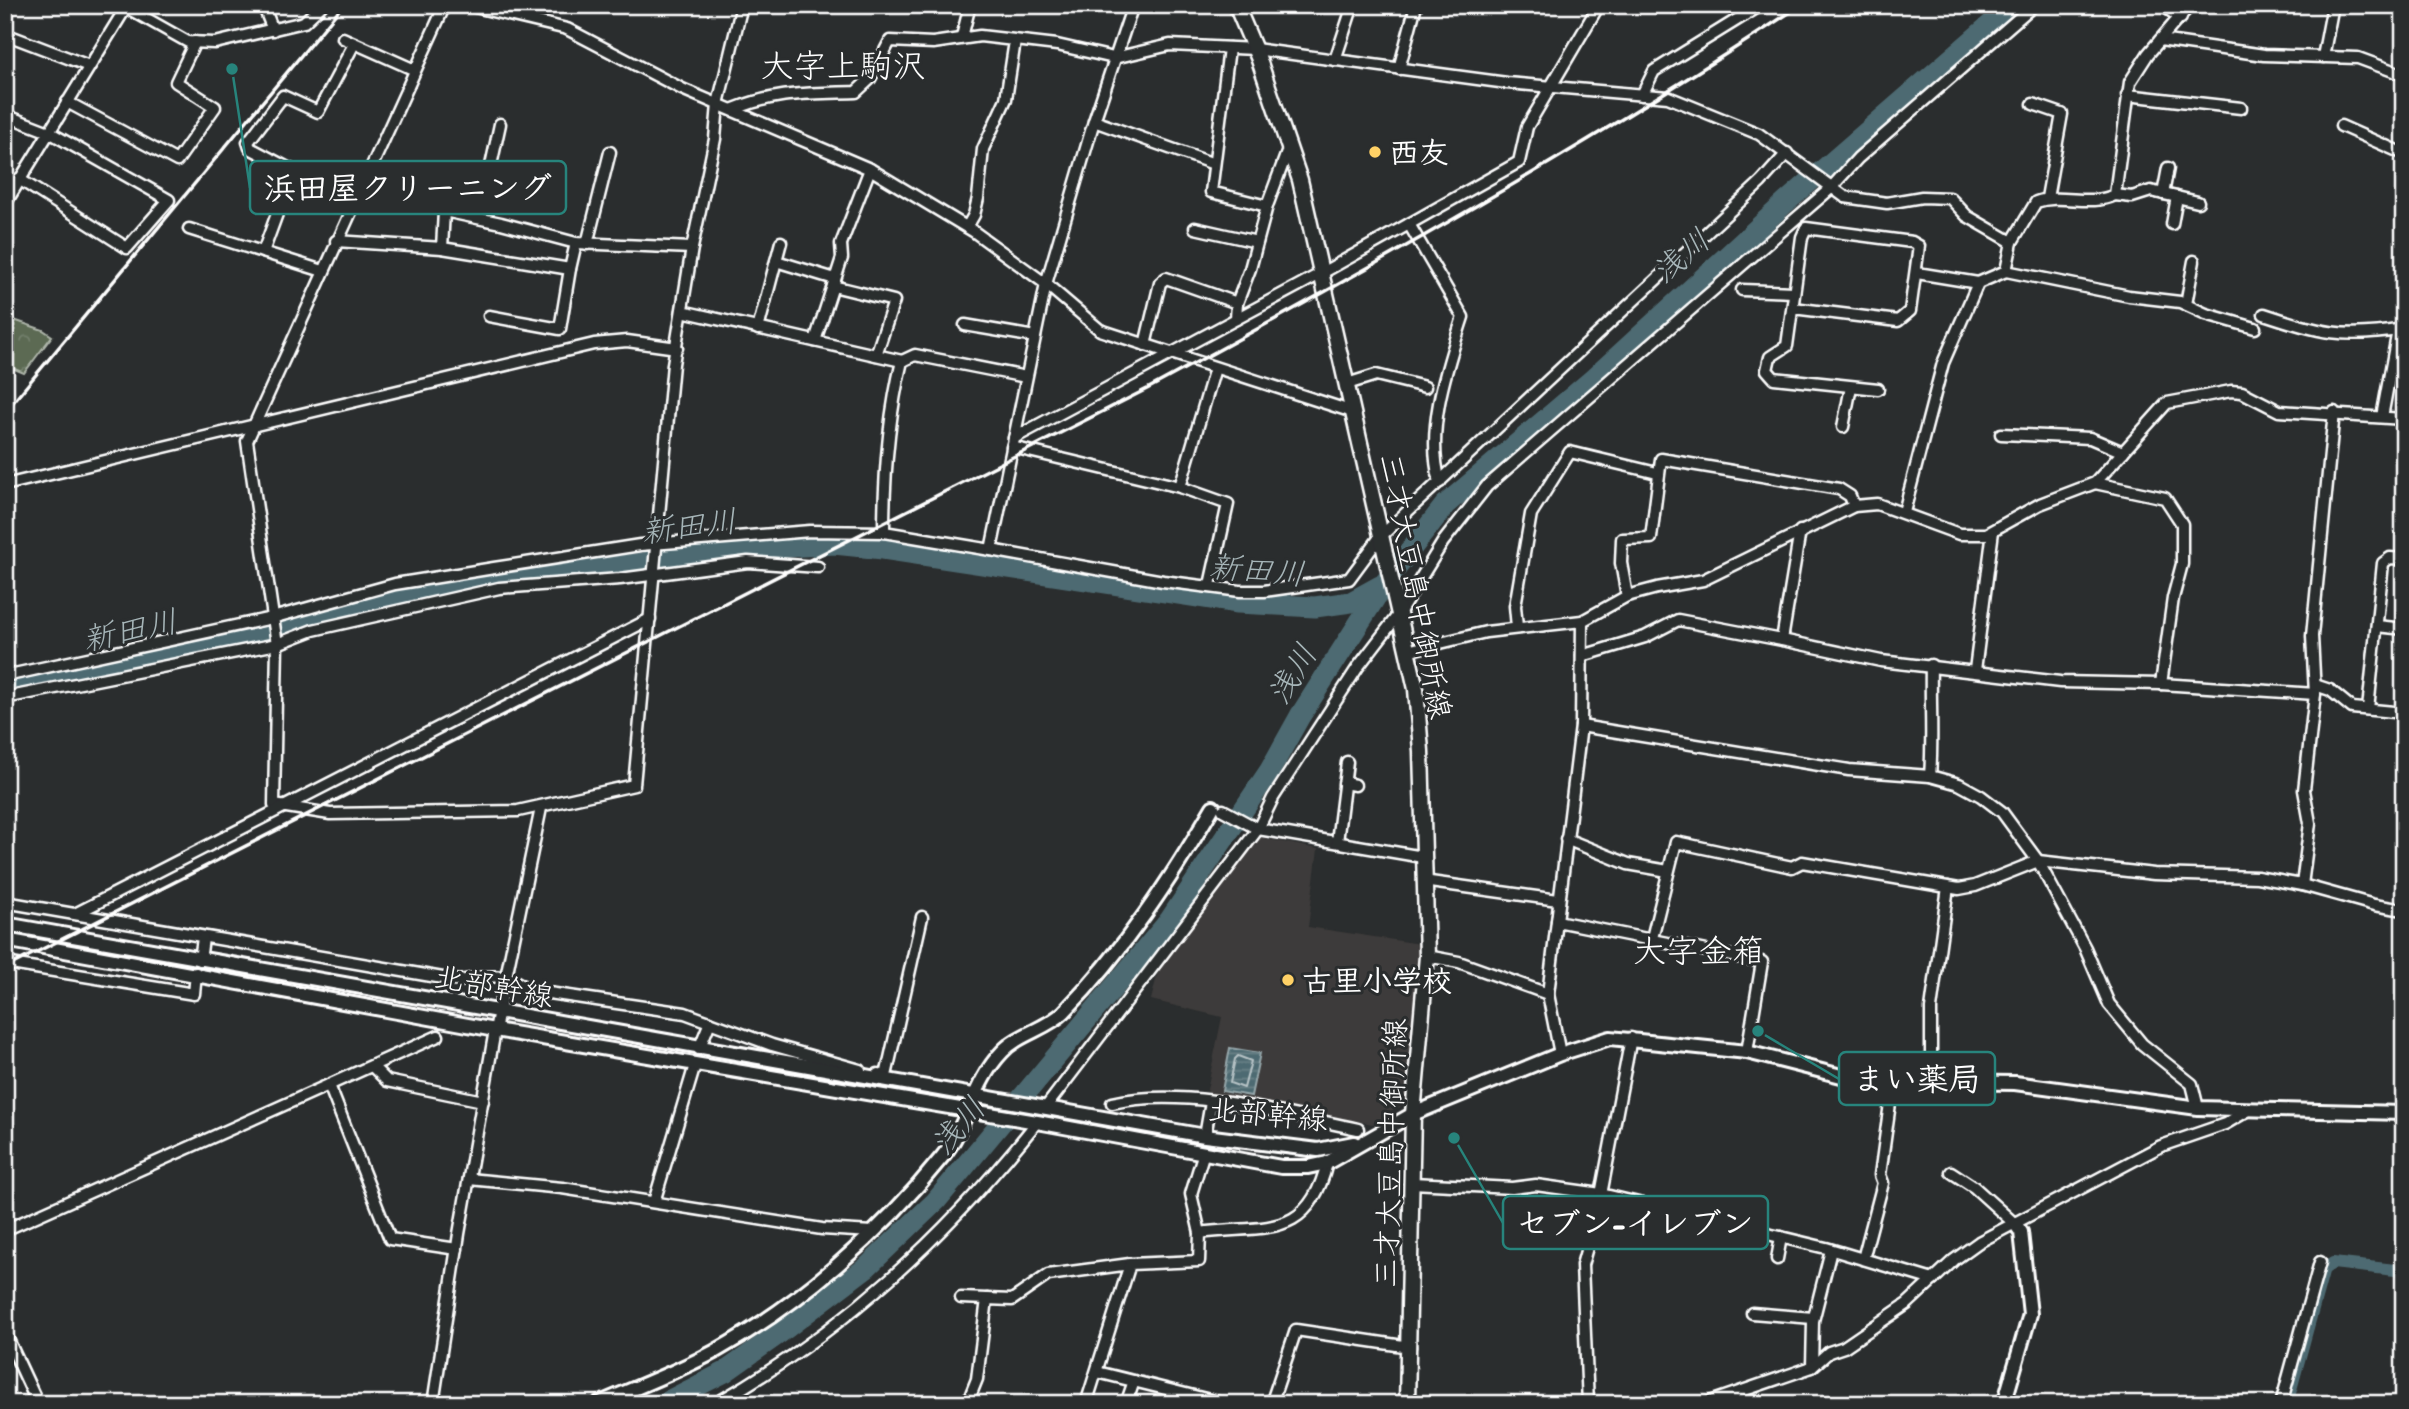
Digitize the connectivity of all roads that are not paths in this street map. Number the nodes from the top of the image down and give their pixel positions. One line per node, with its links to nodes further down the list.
1 (263, 5): 19 (street)
2 (323, 5): 19 (street)
3 (445, 5): 34 (street)
4 (467, 5): 40 (street)
5 (742, 5): 40 (street)
6 (970, 5): 21 (street)
7 (1133, 5): 30 (street)
8 (1237, 5): 28 (main road, 三才大豆島中御所線)
9 (1353, 5): 31 (street)
10 (1416, 5): 33 (street)
11 (1599, 5): 36 (street)
12 (1760, 5): 37 (street)
13 (2034, 5): 59 (street)
14 (2162, 5): 18 (street)
15 (2190, 5): 18 (street)
16 (2333, 5): 29 (street)
17 (124, 7): 25 (street); 32 (street)
18 (2181, 18): 23 (street)
19 (273, 30): 25 (street)
20 (5, 34): 32 (street)
21 (962, 37): 24 (street); 43 (street)
22 (343, 38): 26 (street)
23 (2160, 40): 29 (street); 38 (street)
24 (1015, 41): 30 (street); 71 (street)
25 (195, 42): 39 (street)
26 (354, 44): 34 (street); 56 (street)
27 (1229, 48): 28 (street); 30 (street); 53 (street)
28 (1255, 49): 31 (street); 49 (main road, 三才大豆島中御所線)
29 (2323, 57): 35 (street)
30 (1114, 58): 45 (street)
31 (1335, 60): 33 (street)
32 (89, 66): 39 (street)
33 (1399, 69): 36 (street)
34 (415, 71): 57 (street)
35 (2404, 75)
36 (1551, 86): 37 (street); 69 (street)
37 (1642, 95): 51 (street)
38 (2127, 95): 42 (street); 62 (street)
39 (67, 102): 48 (street)
40 (718, 104): 43 (street); 80 (street)
41 (2033, 104): 64 (street)
42 (2241, 108)
43 (733, 109): 55 (street)
44 (5, 115): 48 (street)
45 (1094, 121): 53 (street); 91 (street)
46 (500, 124): 57 (street)
47 (2341, 126): 52 (street)
48 (49, 132): 58 (street); 58 (street)
49 (1290, 146): 68 (street); 87 (main road, 三才大豆島中御所線)
50 (610, 152): 78 (street)
51 (1789, 154): 59 (street); 128 (street)
52 (2404, 154)
53 (1214, 164): 68 (street)
54 (2168, 168): 61 (street)
55 (870, 169): 71 (street); 89 (street)
56 (292, 173): 66 (street); 81 (street)
57 (367, 175): 66 (street)
58 (19, 179): 60 (street)
59 (1828, 188): 77 (street); 145 (street)
60 (8, 191): 67 (street)
61 (2163, 194): 62 (street); 63 (street)
62 (2116, 195): 64 (street)
63 (2177, 197): 65 (street); 70 (street)
64 (2047, 198): 77 (street)
65 (2198, 202)
66 (354, 203): 74 (street)
67 (5, 204)
68 (1267, 206): 76 (street)
69 (1409, 224): 87 (street); 128 (street)
70 (2172, 224)
71 (967, 227): 91 (street)
72 (1195, 228): 76 (street)
73 (189, 229): 81 (street)
74 (336, 241): 79 (street); 85 (street)
75 (781, 242): 82 (street)
76 (1257, 242): 94 (street)
77 (2012, 242): 86 (street)
78 (581, 244): 79 (street); 80 (street); 84 (street)
79 (442, 248): 84 (street)
80 (692, 248): 97 (street)
81 (263, 252): 85 (street)
82 (776, 261): 89 (street); 102 (street)
83 (2194, 261): 95 (street)
84 (570, 269): 99 (street)
85 (323, 271): 122 (street)
86 (2006, 271): 90 (street); 95 (street)
87 (1322, 273): 100 (street); 114 (main road, 三才大豆島中御所線)
88 (1917, 273): 90 (street); 93 (street); 96 (street)
89 (834, 283): 106 (street); 110 (street)
90 (1978, 283): 133 (street)
91 (1046, 284): 105 (street); 107 (street)
92 (1742, 290): 93 (street)
93 (1793, 292): 96 (street)
94 (1237, 303): 100 (street); 107 (street)
95 (2186, 304): 103 (street)
96 (1793, 308): 116 (street)
97 (682, 312): 102 (street); 108 (street)
98 (2264, 314): 104 (street)
99 (488, 316)
100 (1236, 319): 109 (street)
101 (965, 325): 105 (street)
102 (758, 328): 106 (street)
103 (2255, 328)
104 (2401, 330): 120 (street)
105 (1035, 337): 113 (street)
106 (815, 341): 110 (street)
107 (1145, 345): 109 (street)
108 (677, 348): 122 (street); 138 (street)
109 (1172, 353): 112 (street); 125 (street)
110 (876, 355): 111 (street)
111 (902, 361): 113 (street); 136 (street)
112 (1215, 368): 118 (street); 131 (street)
113 (1026, 377): 125 (street)
114 (1347, 384): 115 (street); 118 (main road, 三才大豆島中御所線)
115 (1425, 387)
116 (1851, 387): 117 (street); 123 (street)
117 (1878, 389)
118 (1353, 412): 137 (main road, 三才大豆島中御所線)
119 (2334, 412): 120 (street); 126 (street); 160 (street)
120 (2382, 417): 121 (street)
121 (2404, 419)
122 (253, 425): 130 (street); 147 (street)
123 (1843, 426)
124 (2001, 433): 126 (street)
125 (1013, 443): 131 (street); 139 (street)
126 (2123, 452): 129 (street)
127 (1657, 472): 132 (street); 144 (street); 150 (street)
128 (1440, 482): 137 (street)
129 (2095, 483): 135 (street); 159 (street)
130 (5, 485)
131 (1180, 487): 143 (street)
132 (1854, 506): 133 (street); 134 (street)
133 (1904, 512): 135 (street)
134 (1800, 531): 144 (street); 152 (street)
135 (1993, 531): 157 (street)
136 (884, 532): 138 (street); 139 (street)
137 (1380, 537): 143 (street); 145 (main road, 三才大豆島中御所線)
138 (656, 548): 142 (street); 147 (street)
139 (991, 550): 143 (street)
140 (2404, 559): 149 (street)
141 (818, 567): 142 (street)
142 (654, 571): 146 (street); 153 (street)
143 (1210, 585)
144 (1627, 596): 148 (street)
145 (1396, 610): 154 (main road, 三才大豆島中御所線); 172 (street)
146 (650, 619): 169 (street); 170 (street)
147 (273, 621): 153 (street); 158 (street)
148 (1582, 621): 150 (street); 155 (street)
149 (2377, 626): 151 (street); 162 (street)
150 (1517, 627): 154 (street)
151 (2404, 629)
152 (1782, 640): 155 (street); 156 (street)
153 (276, 641): 161 (street); 169 (street)
154 (1407, 651): 175 (main road, 三才大豆島中御所線)
155 (1582, 656): 164 (street)
156 (1931, 665): 157 (street); 166 (street)
157 (1975, 670): 159 (street)
158 (5, 676)
159 (2161, 684): 160 (street)
160 (2315, 690): 162 (street); 179 (street)
161 (5, 698)
162 (2368, 709): 163 (street)
163 (2404, 713)
164 (1581, 726): 166 (street); 173 (street)
165 (1347, 762): 167 (street)
166 (1930, 776): 176 (street)
167 (1344, 783): 168 (street); 174 (street)
168 (1356, 785)
169 (282, 805): 170 (street); 184 (street)
170 (541, 808): 195 (street)
171 (1218, 809): 172 (street); 210 (street)
172 (1255, 826): 174 (street); 214 (street)
173 (1566, 839): 177 (street); 181 (street)
174 (1337, 842): 175 (street)
175 (1423, 857): 178 (main road, 三才大豆島中御所線)
176 (2038, 861): 179 (street); 180 (street); 215 (street)
177 (1668, 871): 180 (street); 189 (street)
178 (1423, 881): 181 (street); 191 (main road, 三才大豆島中御所線)
179 (2302, 885): 183 (street)
180 (1948, 887): 208 (street)
181 (1558, 900): 186 (street)
182 (5, 902): 184 (street)
183 (2404, 910)
184 (76, 913): 188 (street)
185 (922, 917): 198 (street)
186 (1557, 921): 189 (street); 196 (street)
187 (5, 924): 192 (street, 北部幹線)
188 (203, 937): 192 (street); 195 (street)
189 (1652, 938): 203 (street)
190 (5, 940): 194 (street, 北部幹線)
191 (1427, 956): 196 (street); 219 (main road, 三才大豆島中御所線)
192 (200, 960): 197 (street, 北部幹線)
193 (5, 963): 194 (street)
194 (196, 973): 199 (street, 北部幹線)
195 (505, 977): 197 (street); 198 (street)
196 (1548, 994): 204 (street)
197 (499, 1014): 199 (street); 202 (street, 北部幹線)
198 (710, 1022): 202 (street)
199 (495, 1030): 205 (street, 北部幹線); 211 (street)
200 (438, 1036): 206 (street)
201 (1631, 1038): 203 (street); 204 (street); 229 (street)
202 (699, 1049): 210 (street, 北部幹線)
203 (1747, 1052): 207 (street)
204 (1560, 1054): 219 (street)
205 (695, 1065): 217 (street, 北部幹線); 230 (street)
206 (372, 1066): 209 (street); 211 (street)
207 (1894, 1082): 208 (street); 239 (street)
208 (1931, 1083): 215 (street)
209 (329, 1085): 232 (street); 236 (street)
210 (974, 1097): 214 (street, 北部幹線); 217 (street)
211 (482, 1101): 227 (street)
212 (1211, 1102): 213 (street); 221 (street); 223 (street)
213 (1112, 1103)
214 (1043, 1107): 223 (street, 北部幹線)
215 (2199, 1108): 216 (street)
216 (2252, 1108): 218 (street); 231 (street)
217 (968, 1112): 220 (street, 北部幹線); 233 (street)
218 (2404, 1112)
219 (1413, 1114): 222 (street); 228 (main road, 三才大豆島中御所線)
220 (1037, 1122): 224 (street, 北部幹線); 257 (street)
221 (1358, 1129)
222 (1377, 1134): 223 (street, 北部幹線); 225 (street, 北部幹線)
223 (1205, 1136)
224 (1204, 1152): 225 (street, 北部幹線); 234 (street)
225 (1327, 1163): 234 (street)
226 (1951, 1172): 231 (street)
227 (469, 1179): 230 (street); 236 (street)
228 (1412, 1182): 229 (street); 248 (main road, 三才大豆島中御所線)
229 (1601, 1194): 235 (street); 266 (street)
230 (654, 1202): 233 (street)
231 (2016, 1225): 242 (street); 268 (street)
232 (5, 1230)
233 (872, 1232): 256 (street)
234 (1200, 1233): 241 (street)
235 (1782, 1237): 237 (street); 238 (street)
236 (457, 1249): 255 (street)
237 (1831, 1250): 239 (street); 246 (street)
238 (1777, 1259)
239 (1863, 1259): 242 (street)
240 (2320, 1262): 269 (street)
241 (1130, 1264): 244 (street); 251 (street)
242 (1933, 1280): 250 (street)
243 (961, 1298): 244 (street)
244 (988, 1299): 258 (street)
245 (1752, 1313): 246 (street)
246 (1813, 1318): 250 (street)
247 (5, 1333): 249 (street)
248 (1409, 1347): 262 (street); 263 (main road, 三才大豆島中御所線)
249 (9, 1353): 253 (street)
250 (1812, 1367): 267 (street)
251 (1097, 1372): 252 (street); 259 (street)
252 (1134, 1381): 254 (street); 260 (street)
253 (34, 1402)
254 (1209, 1402): 261 (street)
255 (436, 1403)
256 (598, 1404)
257 (715, 1404)
258 (967, 1404)
259 (1086, 1404)
260 (1126, 1404)
261 (1226, 1404)
262 (1271, 1404)
263 (1407, 1404)
264 (1474, 1404): 265 (street)
265 (1540, 1404)
266 (1588, 1404)
267 (1704, 1404)
268 (2004, 1404)
269 (2281, 1404)

